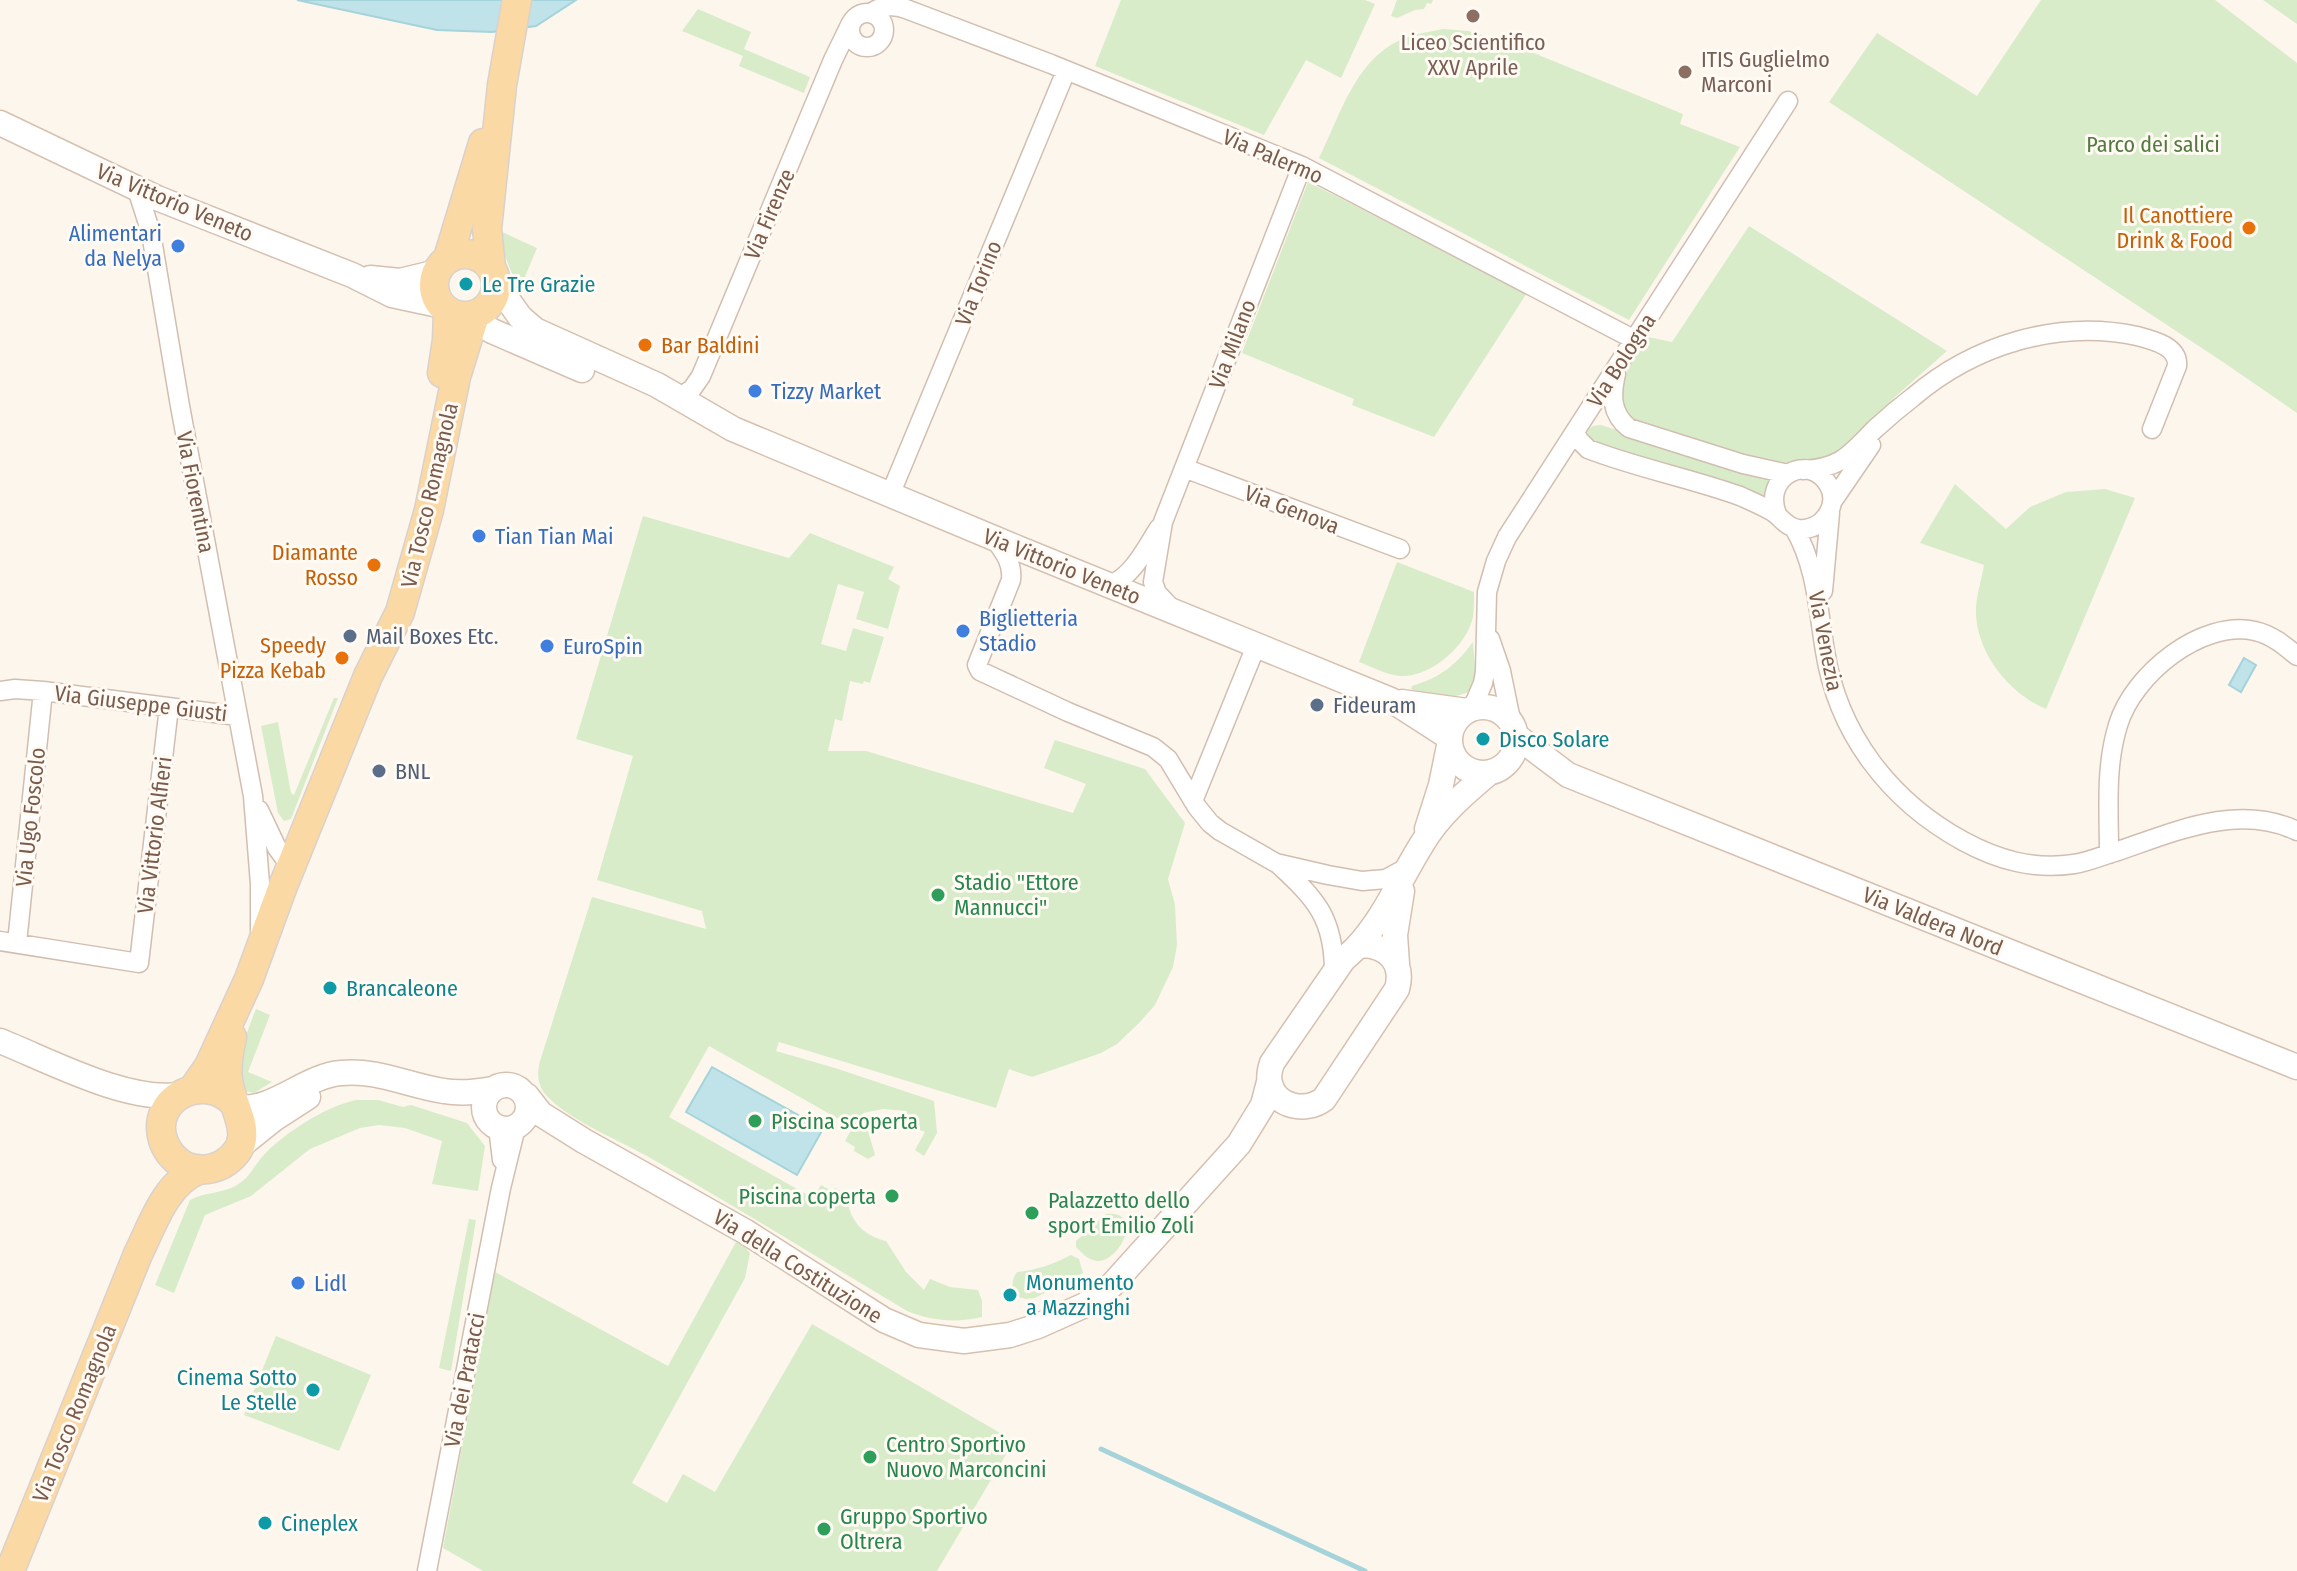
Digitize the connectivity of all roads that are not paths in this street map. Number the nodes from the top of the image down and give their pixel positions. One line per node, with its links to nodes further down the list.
1 (517, 0): 7 (main road)
2 (897, 3): 3 (street); 5 (street); 6 (street, Via Palermo)
3 (871, 13): 4 (street); 5 (street)
4 (851, 23): 5 (street); 18 (street, Via Firenze)
5 (882, 36)
6 (1066, 71): 10 (street, Via Palermo); 28 (street, Via Torino)
7 (502, 85): 12 (main road); 14 (main road)
8 (1788, 101): 16 (street, Via Bologna)
9 (0, 123): 11 (street, Via Vittorio Veneto)
10 (1302, 166): 16 (street, Via Palermo); 25 (street, Via Milano)
11 (137, 189): 13 (street, Via Vittorio Veneto); 46 (street, Via Fiorentina)
12 (442, 265): 13 (street, Via Vittorio Veneto); 14 (main road); 15 (main road)
13 (352, 275): 15 (street, Via Vittorio Veneto)
14 (494, 275): 15 (main road); 18 (street, Via Vittorio Veneto)
15 (460, 312): 21 (street, Via Vittorio Veneto); 53 (main road, Via Tosco Romagnola)
16 (1635, 340): 17 (street, Via Bologna)
17 (1618, 366): 20 (street, Via Bologna); 23 (street)
18 (680, 397): 21 (street, Via Vittorio Veneto)
19 (1896, 412): 22 (street); 27 (street); 29 (street)
20 (1578, 428): 23 (street); 24 (street); 26 (street, Via Bologna)
21 (733, 429): 28 (street, Via Vittorio Veneto)
22 (2152, 429)
23 (1639, 432): 27 (street)
24 (1606, 456): 26 (street); 30 (street, Via Venezia)
25 (1184, 468): 31 (street, Via Milano); 34 (street, Via Genova)
26 (1550, 472): 38 (street, Via Bologna)
27 (1796, 472): 29 (street); 30 (street)
28 (890, 495): 33 (street, Via Vittorio Veneto)
29 (1831, 507): 32 (street); 37 (street)
30 (1777, 514): 32 (street, Via Venezia)
31 (1163, 522): 35 (street, Via Milano); 36 (street, Via Milano)
32 (1794, 528): 37 (street, Via Venezia)
33 (994, 538): 35 (street, Via Vittorio Veneto); 52 (street)
34 (1400, 549)
35 (1110, 585): 36 (street, Via Vittorio Veneto)
36 (1176, 612): 39 (street, Via Vittorio Veneto)
37 (1822, 629): 58 (street, Via Venezia)
38 (1487, 630): 45 (street, Via Bologna); 47 (street, Via Bologna)
39 (1256, 646): 43 (street, Via Vittorio Veneto); 52 (street)
40 (2297, 656): 58 (street)
41 (1, 690): 42 (street, Via Giuseppe Giusti)
42 (43, 691): 44 (street, Via Giuseppe Giusti); 62 (street, Via Ugo Foscolo)
43 (1391, 700): 45 (street, Via Vittorio Veneto); 48 (street, Via Vittorio Veneto)
44 (169, 707): 46 (street, Via Giuseppe Giusti); 62 (street, Via Vittorio Alfieri)
45 (1470, 710): 47 (street, Via Valdera Nord); 48 (street)
46 (238, 716): 51 (street, Via Fiorentina)
47 (1514, 730): 49 (street); 50 (street, Via Valdera Nord)
48 (1450, 739): 49 (street, Via Valdera Nord); 56 (street)
49 (1496, 769): 50 (street, Via Valdera Nord); 56 (street)
50 (1568, 775): 69 (street, Via Valdera Nord)
51 (253, 796): 54 (street, Via Fiorentina); 57 (street, Via Fiorentina)
52 (1193, 801): 59 (street)
53 (313, 813): 54 (street); 61 (main road, Via Tosco Romagnola)
54 (264, 822): 61 (street, Via Fiorentina)
55 (2297, 831): 58 (street, Via Venezia)
56 (1423, 842): 60 (street)
57 (257, 849): 61 (street, Via Fiorentina); 64 (street, Via Fiorentina)
58 (2109, 854)
59 (1276, 863): 60 (street); 66 (street)
60 (1407, 871): 63 (street, Via della Costituzione); 65 (street, Via della Costituzione)
61 (287, 876): 64 (main road, Via Tosco Romagnola)
62 (8, 942)
63 (1356, 948): 65 (street); 66 (street, Via della Costituzione)
64 (260, 952): 67 (main road, Via Tosco Romagnola)
65 (1397, 964): 78 (street, Via della Costituzione)
66 (1334, 972): 71 (street, Via della Costituzione)
67 (249, 979): 75 (main road, Via Tosco Romagnola); 77 (main road, Via Tosco Romagnola)
68 (0, 1041): 72 (street)
69 (2297, 1067)
70 (362, 1074): 74 (street, Via della Costituzione); 77 (street, Via della Costituzione); 83 (street)
71 (1269, 1082): 78 (street); 82 (street, Via della Costituzione)
72 (118, 1089): 75 (street); 80 (street)
73 (493, 1089): 74 (street, Via della Costituzione); 76 (street); 79 (street)
74 (440, 1091): 79 (street, Via della Costituzione)
75 (186, 1092): 77 (main road); 80 (main road)
76 (527, 1096): 79 (street); 81 (street, Via della Costituzione)
77 (235, 1105): 83 (main road)
78 (1303, 1107): 82 (street, Via della Costituzione)
79 (505, 1125): 81 (street, Via della Costituzione); 87 (street, Via dei Pratacci)
80 (162, 1131): 84 (main road); 85 (main road, Via Tosco Romagnola)
81 (584, 1141): 82 (street, Via della Costituzione)
82 (1239, 1144)
83 (239, 1147): 84 (main road)
84 (198, 1170): 85 (main road, Via Tosco Romagnola)
85 (138, 1254): 86 (main road, Via Tosco Romagnola)
86 (10, 1571)
87 (427, 1571)

